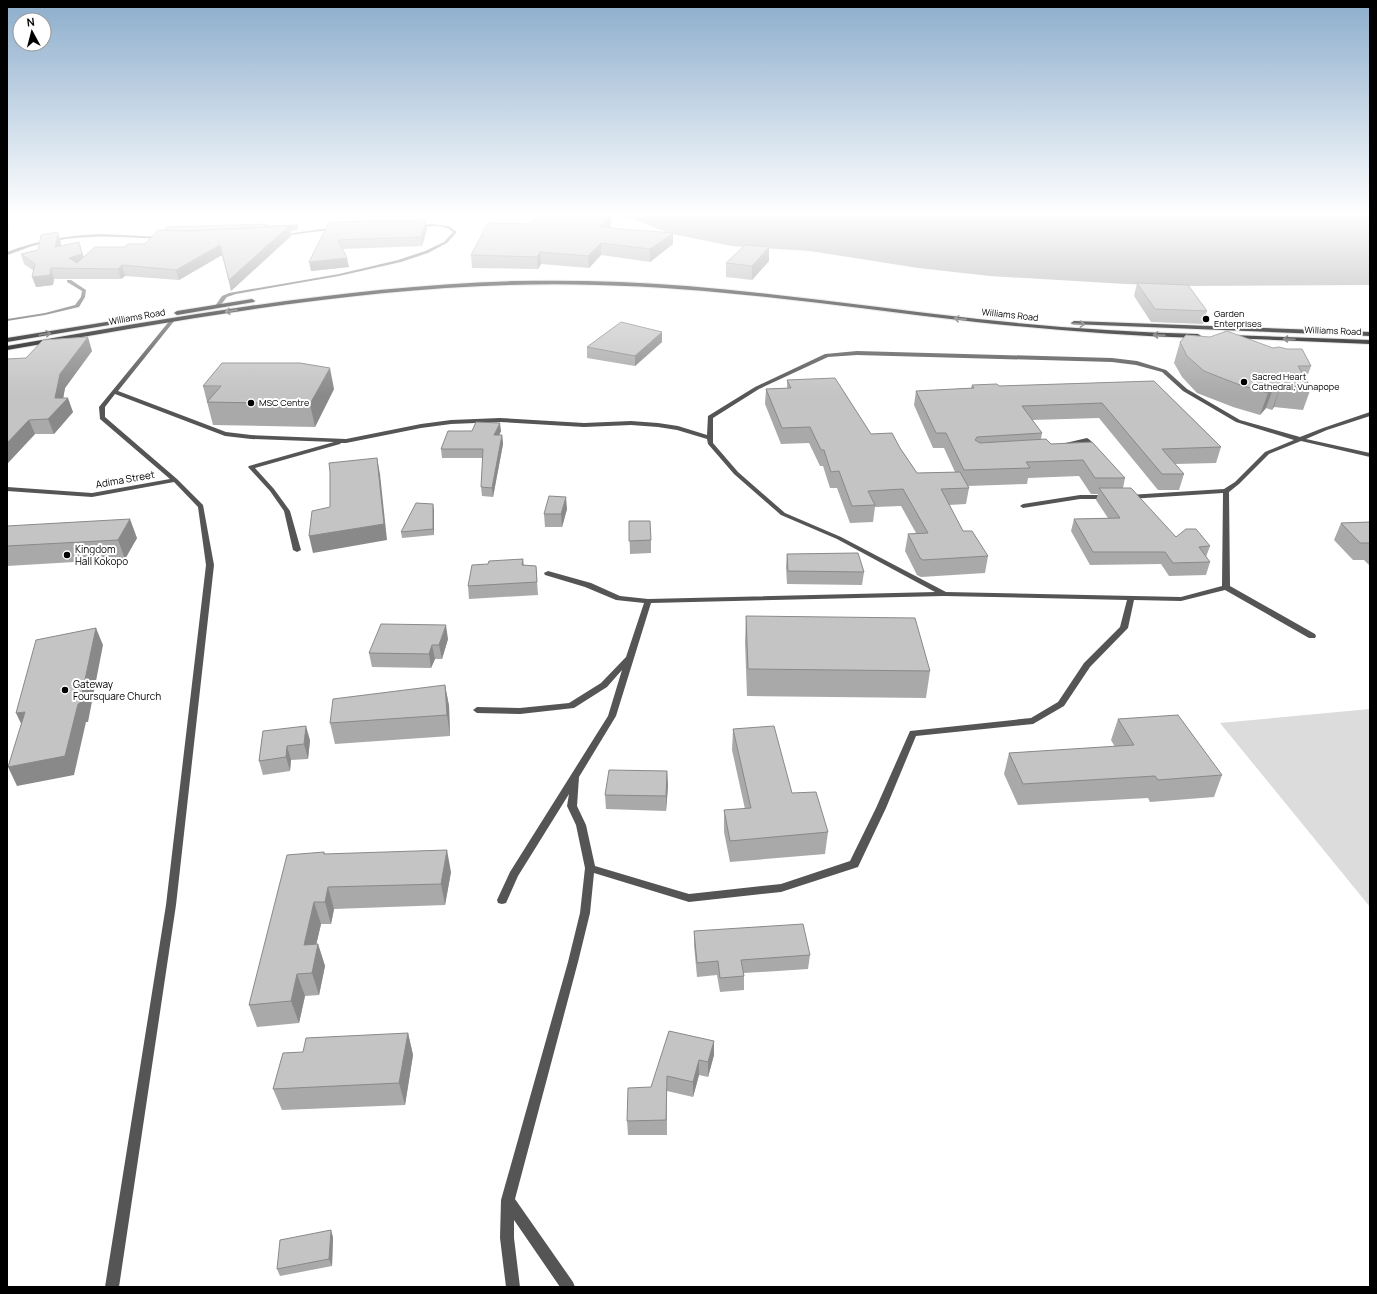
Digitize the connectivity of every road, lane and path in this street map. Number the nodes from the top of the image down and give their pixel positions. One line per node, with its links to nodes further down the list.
1 (338, 275): 3 (street)
2 (69, 281): 4 (street)
3 (217, 306): 6 (main road, Williams Road, one-way to 6); 9 (main road, Williams Road, one-way to 3)
4 (7, 320)
5 (173, 320): 7 (main road, Williams Road, one-way to 5); 11 (main road, Williams Road); 12 (street)
6 (1370, 334)
7 (1207, 337)
8 (1223, 337): 10 (main road, Williams Road, one-way to 8)
9 (7, 340)
10 (1370, 342)
11 (7, 348)
12 (114, 392): 16 (street); 20 (street)
13 (1370, 414): 15 (street)
14 (710, 438): 15 (street); 16 (street); 29 (street)
15 (1299, 439): 18 (street); 22 (street)
16 (346, 441): 26 (street)
17 (1054, 447): 19 (street)
18 (1370, 456)
19 (1100, 457)
20 (175, 480): 21 (street, Adima Street); 39 (street)
21 (7, 489)
22 (1226, 491): 23 (street); 28 (street)
23 (1126, 494)
24 (1117, 497): 25 (street)
25 (1023, 506)
26 (297, 550)
27 (548, 573): 31 (street)
28 (1226, 587): 30 (street); 32 (street)
29 (945, 594): 30 (street); 31 (street)
30 (1131, 598): 36 (street)
31 (648, 601): 33 (street)
32 (1312, 636)
33 (629, 658): 34 (street); 35 (street)
34 (477, 710)
35 (575, 775): 36 (street); 37 (street)
36 (590, 868): 38 (street)
37 (502, 900)
38 (508, 1200): 40 (street); 41 (street)
39 (112, 1287)
40 (513, 1287)
41 (568, 1287)

